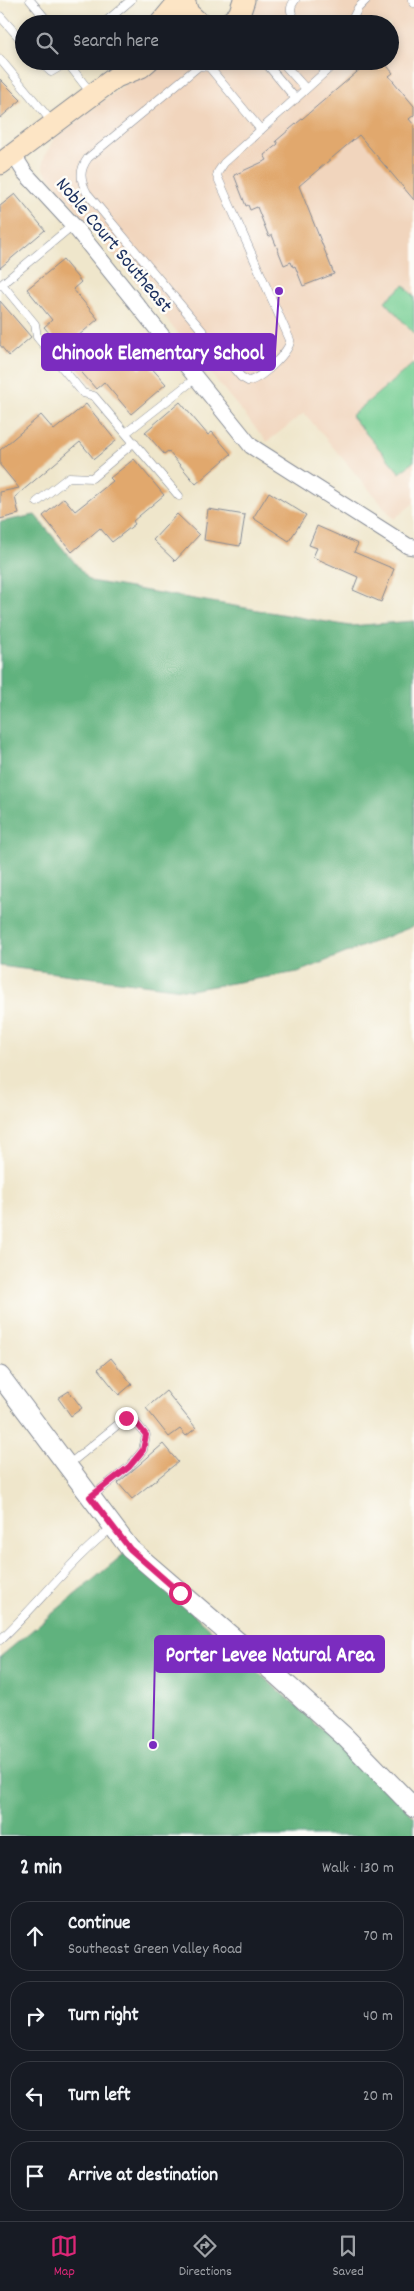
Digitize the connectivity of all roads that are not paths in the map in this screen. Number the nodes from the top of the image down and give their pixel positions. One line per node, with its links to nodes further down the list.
1 (30, 0): 7 (lane)
2 (131, 0): 8 (lane)
3 (180, 0): 9 (main road)
4 (184, 0): 10 (main road)
5 (294, 0): 11 (lane)
6 (366, 0): 12 (lane)
7 (42, 15)
8 (114, 15)
9 (168, 15)
10 (190, 15)
11 (291, 15)
12 (354, 15)
13 (0, 16): 14 (lane)
14 (15, 33)
15 (0, 59): 26 (lane)
16 (72, 70): 24 (lane)
17 (120, 70): 24 (main road)
18 (194, 70): 27 (lane)
19 (211, 70): 27 (lane)
20 (272, 70): 25 (lane)
21 (289, 70): 23 (lane)
22 (326, 70): 23 (lane)
23 (306, 89): 25 (lane)
24 (92, 94): 26 (main road)
25 (296, 99): 27 (lane)
26 (54, 123): 28 (main road)
27 (261, 130)
28 (6, 159): 29 (street, Noble Court Southeast)
29 (73, 225): 30 (lane); 31 (street, Noble Court Southeast)
30 (1, 284): 32 (lane)
31 (196, 378): 32 (lane); 36 (street, Noble Court Southeast)
32 (127, 432): 33 (lane)
33 (134, 442): 34 (lane); 35 (lane)
34 (179, 496)
35 (37, 502)
36 (414, 547)
37 (0, 1376): 38 (street)
38 (66, 1466): 39 (street); 39 (lane)
39 (90, 1497): 40 (street)
40 (113, 1526): 41 (lane); 42 (street)
41 (0, 1640)
42 (414, 1808)

